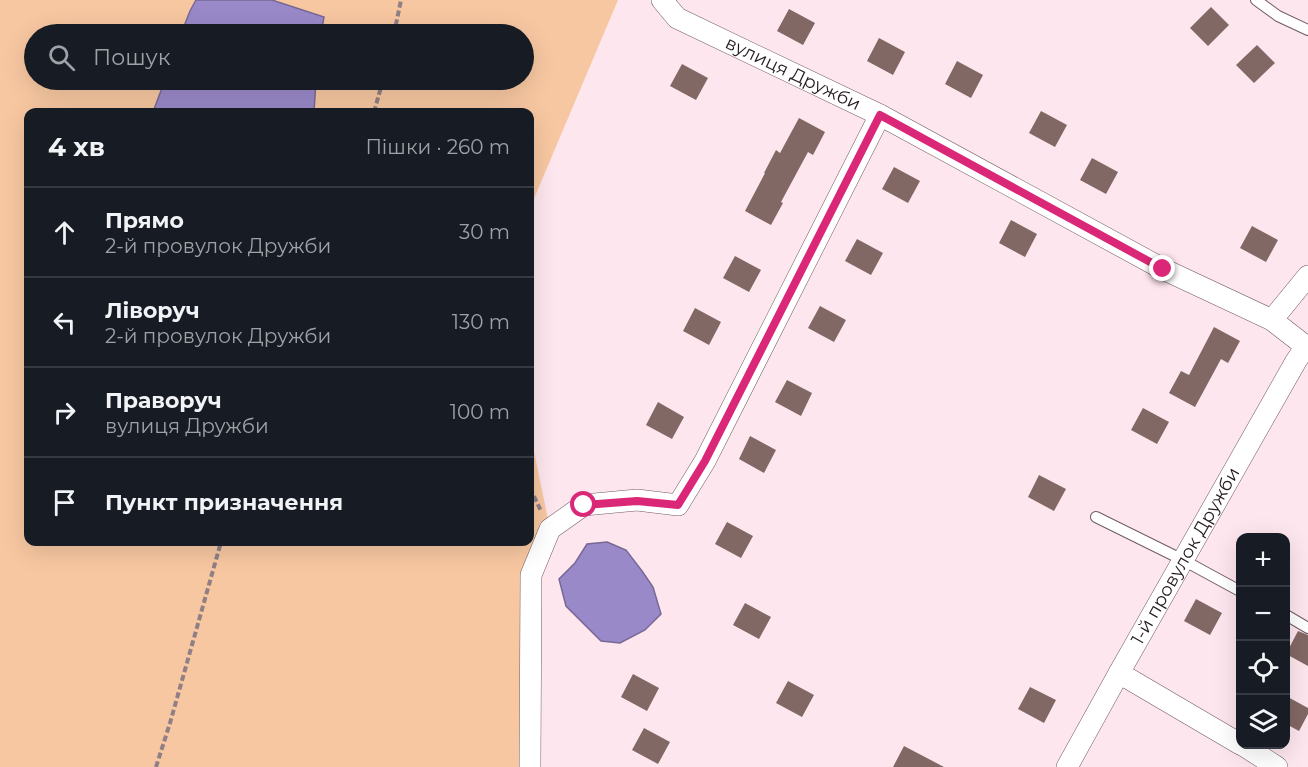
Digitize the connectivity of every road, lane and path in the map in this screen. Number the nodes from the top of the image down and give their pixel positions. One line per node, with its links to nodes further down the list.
1 (401, 0): 4 (path)
2 (662, 0): 8 (street, вулиця Дружби)
3 (1256, 0): 5 (lane)
4 (396, 24)
5 (1308, 30)
6 (380, 90): 7 (path)
7 (375, 108)
8 (880, 115): 10 (street, вулиця Дружби); 22 (street)
9 (1308, 276): 10 (street)
10 (1272, 320): 11 (street, вулиця Дружби)
11 (1307, 347): 14 (street, 1-й провулок Дружби)
12 (1096, 517): 14 (lane)
13 (220, 546): 21 (path)
14 (1183, 560): 15 (lane); 18 (street, 1-й провулок Дружби)
15 (1236, 589)
16 (1290, 617): 17 (lane)
17 (1308, 628)
18 (1119, 673): 19 (street); 23 (street, 1-й провулок Дружби)
19 (1236, 741)
20 (1249, 749): 24 (street)
21 (156, 767)
22 (530, 767)
23 (1067, 767)
24 (1277, 767)

